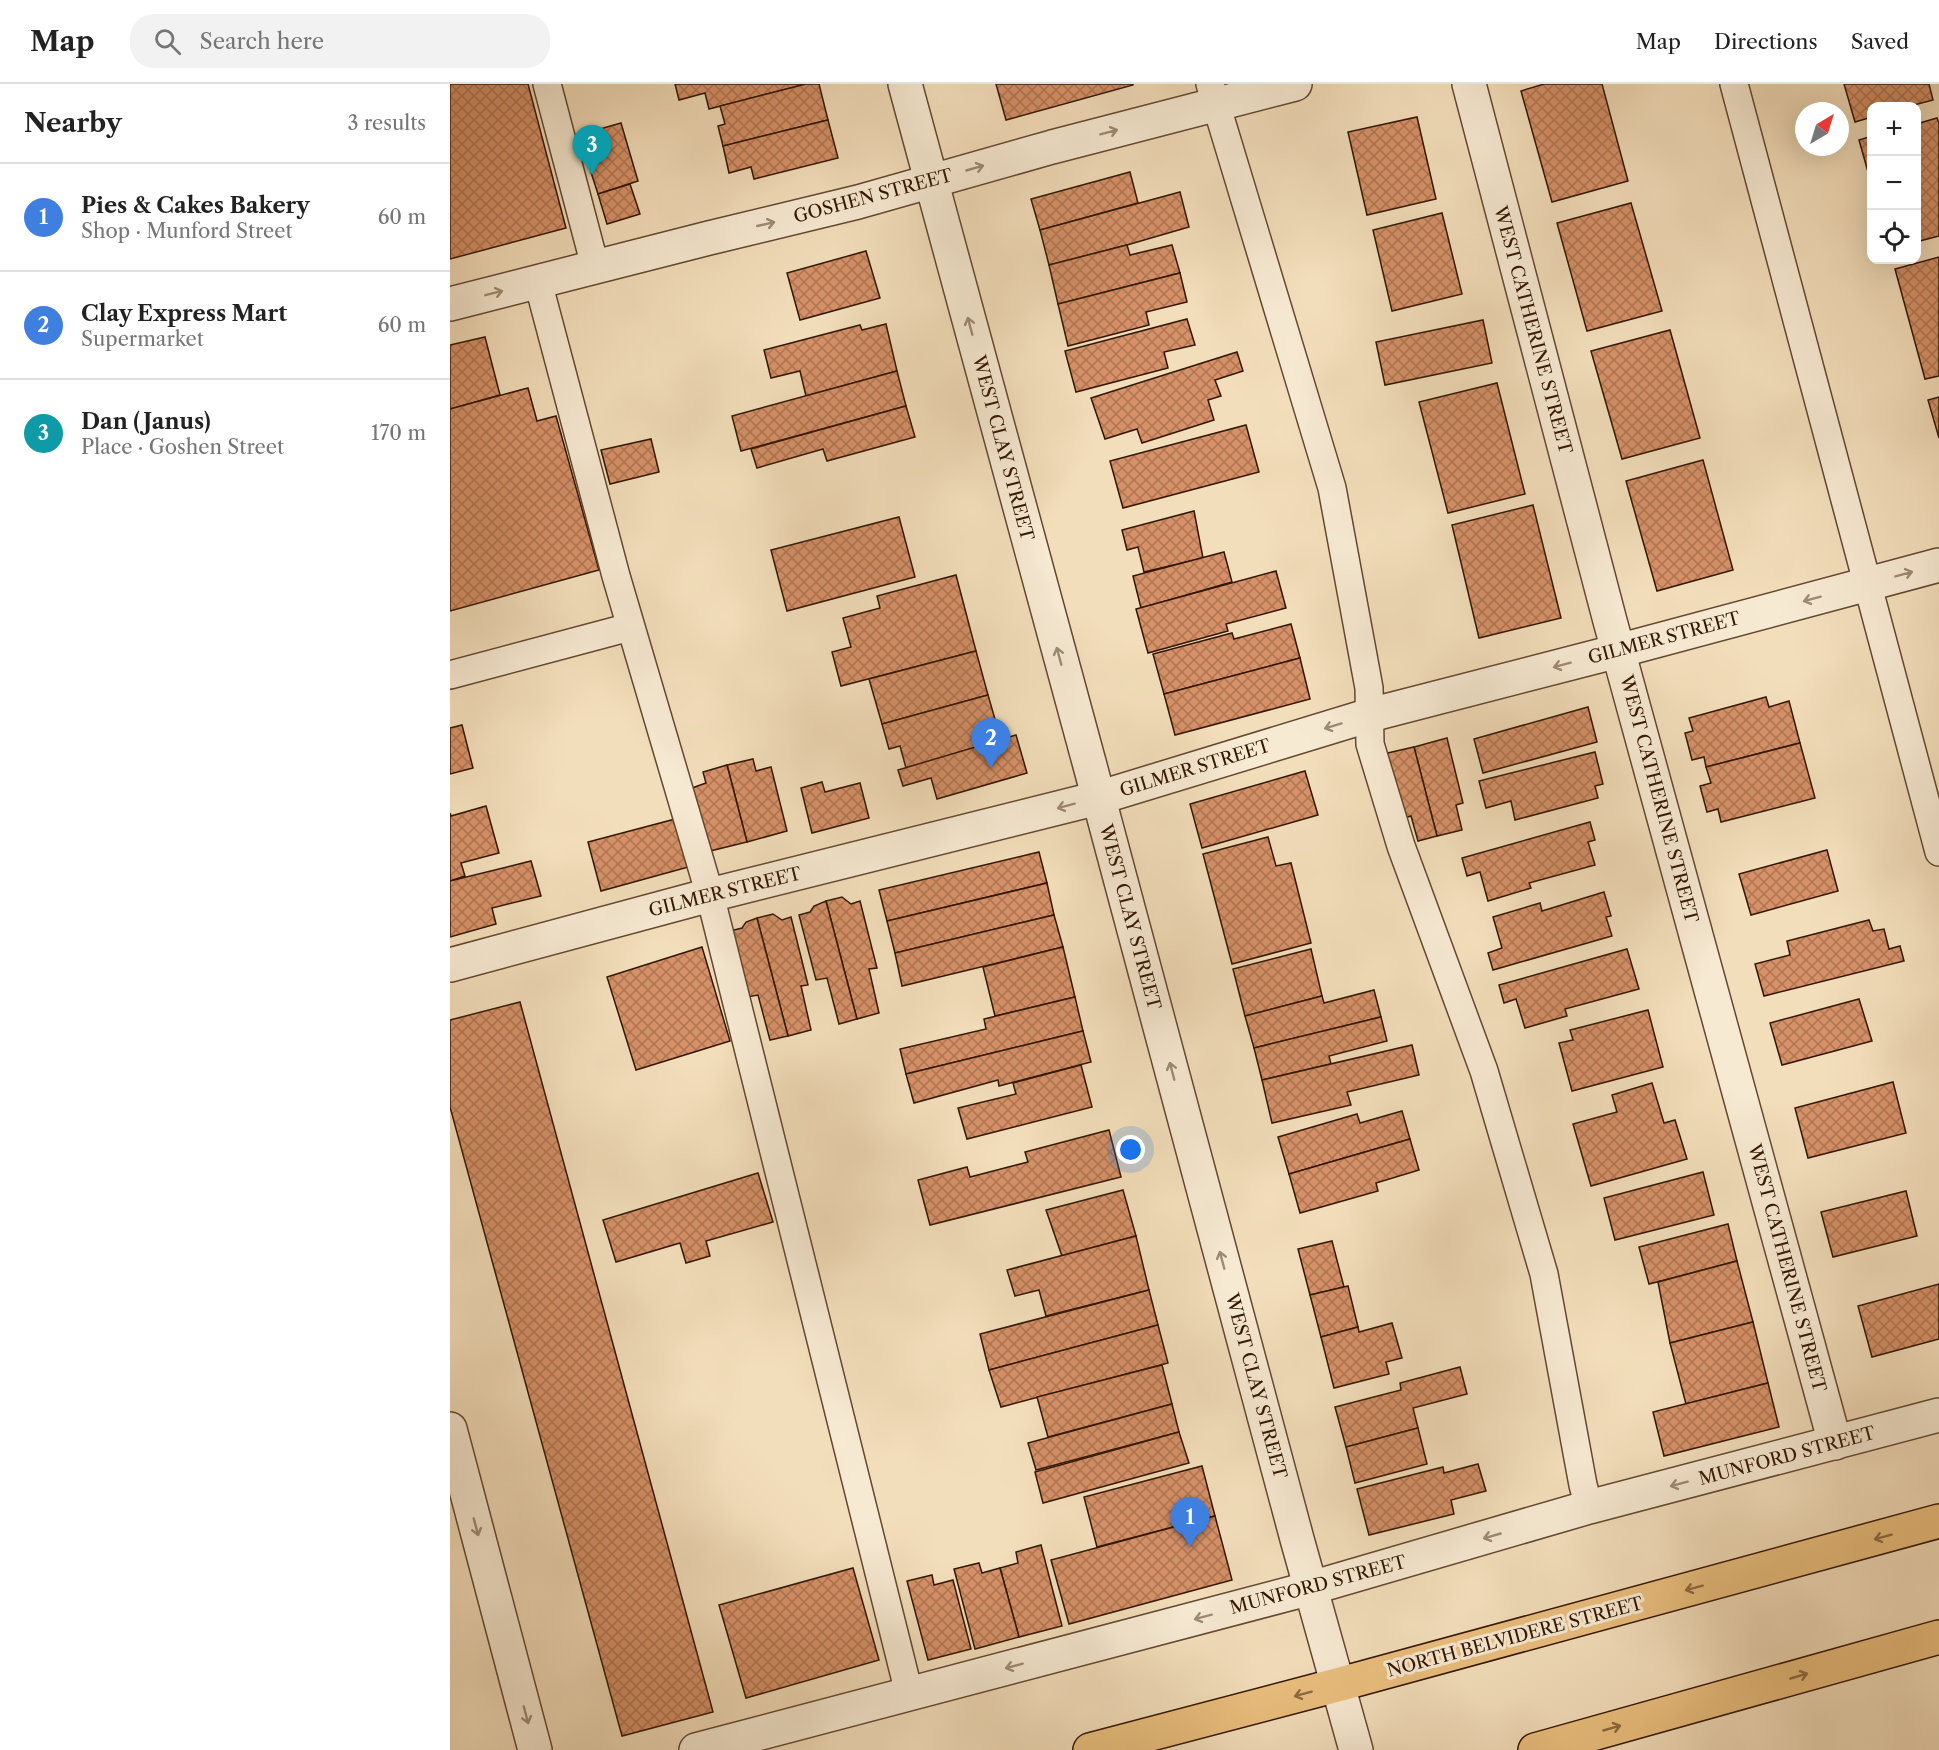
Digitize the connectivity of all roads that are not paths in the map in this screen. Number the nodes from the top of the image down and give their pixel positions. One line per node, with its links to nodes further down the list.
1 (548, 84): 8 (lane)
2 (905, 84): 7 (street, WEST CLAY STREET)
3 (1295, 84): 6 (street, GOSHEN STREET)
4 (1469, 84): 14 (street, WEST CATHERINE STREET)
5 (1734, 84): 12 (lane)
6 (1213, 94): 7 (street, GOSHEN STREET, one-way to 6); 16 (lane)
7 (931, 181): 8 (street, GOSHEN STREET, one-way to 7); 17 (street, WEST CLAY STREET, one-way to 7)
8 (595, 266): 9 (street, GOSHEN STREET)
9 (538, 282): 10 (street, GOSHEN STREET, one-way to 9); 13 (lane)
10 (450, 304)
11 (1939, 565): 12 (street, GILMER STREET, one-way to 11)
12 (1868, 584): 14 (street, GILMER STREET, one-way to 14); 18 (lane)
13 (630, 627): 15 (lane); 19 (lane)
14 (1618, 651): 16 (street, GILMER STREET, one-way to 16); 23 (street, WEST CATHERINE STREET)
15 (450, 675)
16 (1370, 715): 17 (street, GILMER STREET, one-way to 17); 24 (lane)
17 (1098, 798): 19 (street, GILMER STREET, one-way to 19); 26 (street, WEST CLAY STREET, one-way to 17)
18 (1939, 852)
19 (710, 895): 20 (street, GILMER STREET); 29 (lane)
20 (450, 965)
21 (1939, 1415): 23 (street, MUNFORD STREET)
22 (450, 1430): 30 (street, one-way to 30)
23 (1835, 1443): 24 (street, MUNFORD STREET, one-way to 24)
24 (1589, 1507): 26 (street, MUNFORD STREET, one-way to 26)
25 (1939, 1521): 28 (main road, NORTH BELVIDERE STREET, one-way to 28)
26 (1311, 1588): 28 (street, WEST CLAY STREET); 29 (street, MUNFORD STREET, one-way to 29)
27 (1939, 1637): 34 (main road, one-way to 27)
28 (1337, 1685): 32 (main road, NORTH BELVIDERE STREET, one-way to 32); 33 (street, WEST CLAY STREET)
29 (909, 1693): 31 (street, MUNFORD STREET)
30 (535, 1750)
31 (696, 1750)
32 (1090, 1750)
33 (1356, 1750)
34 (1535, 1750)

